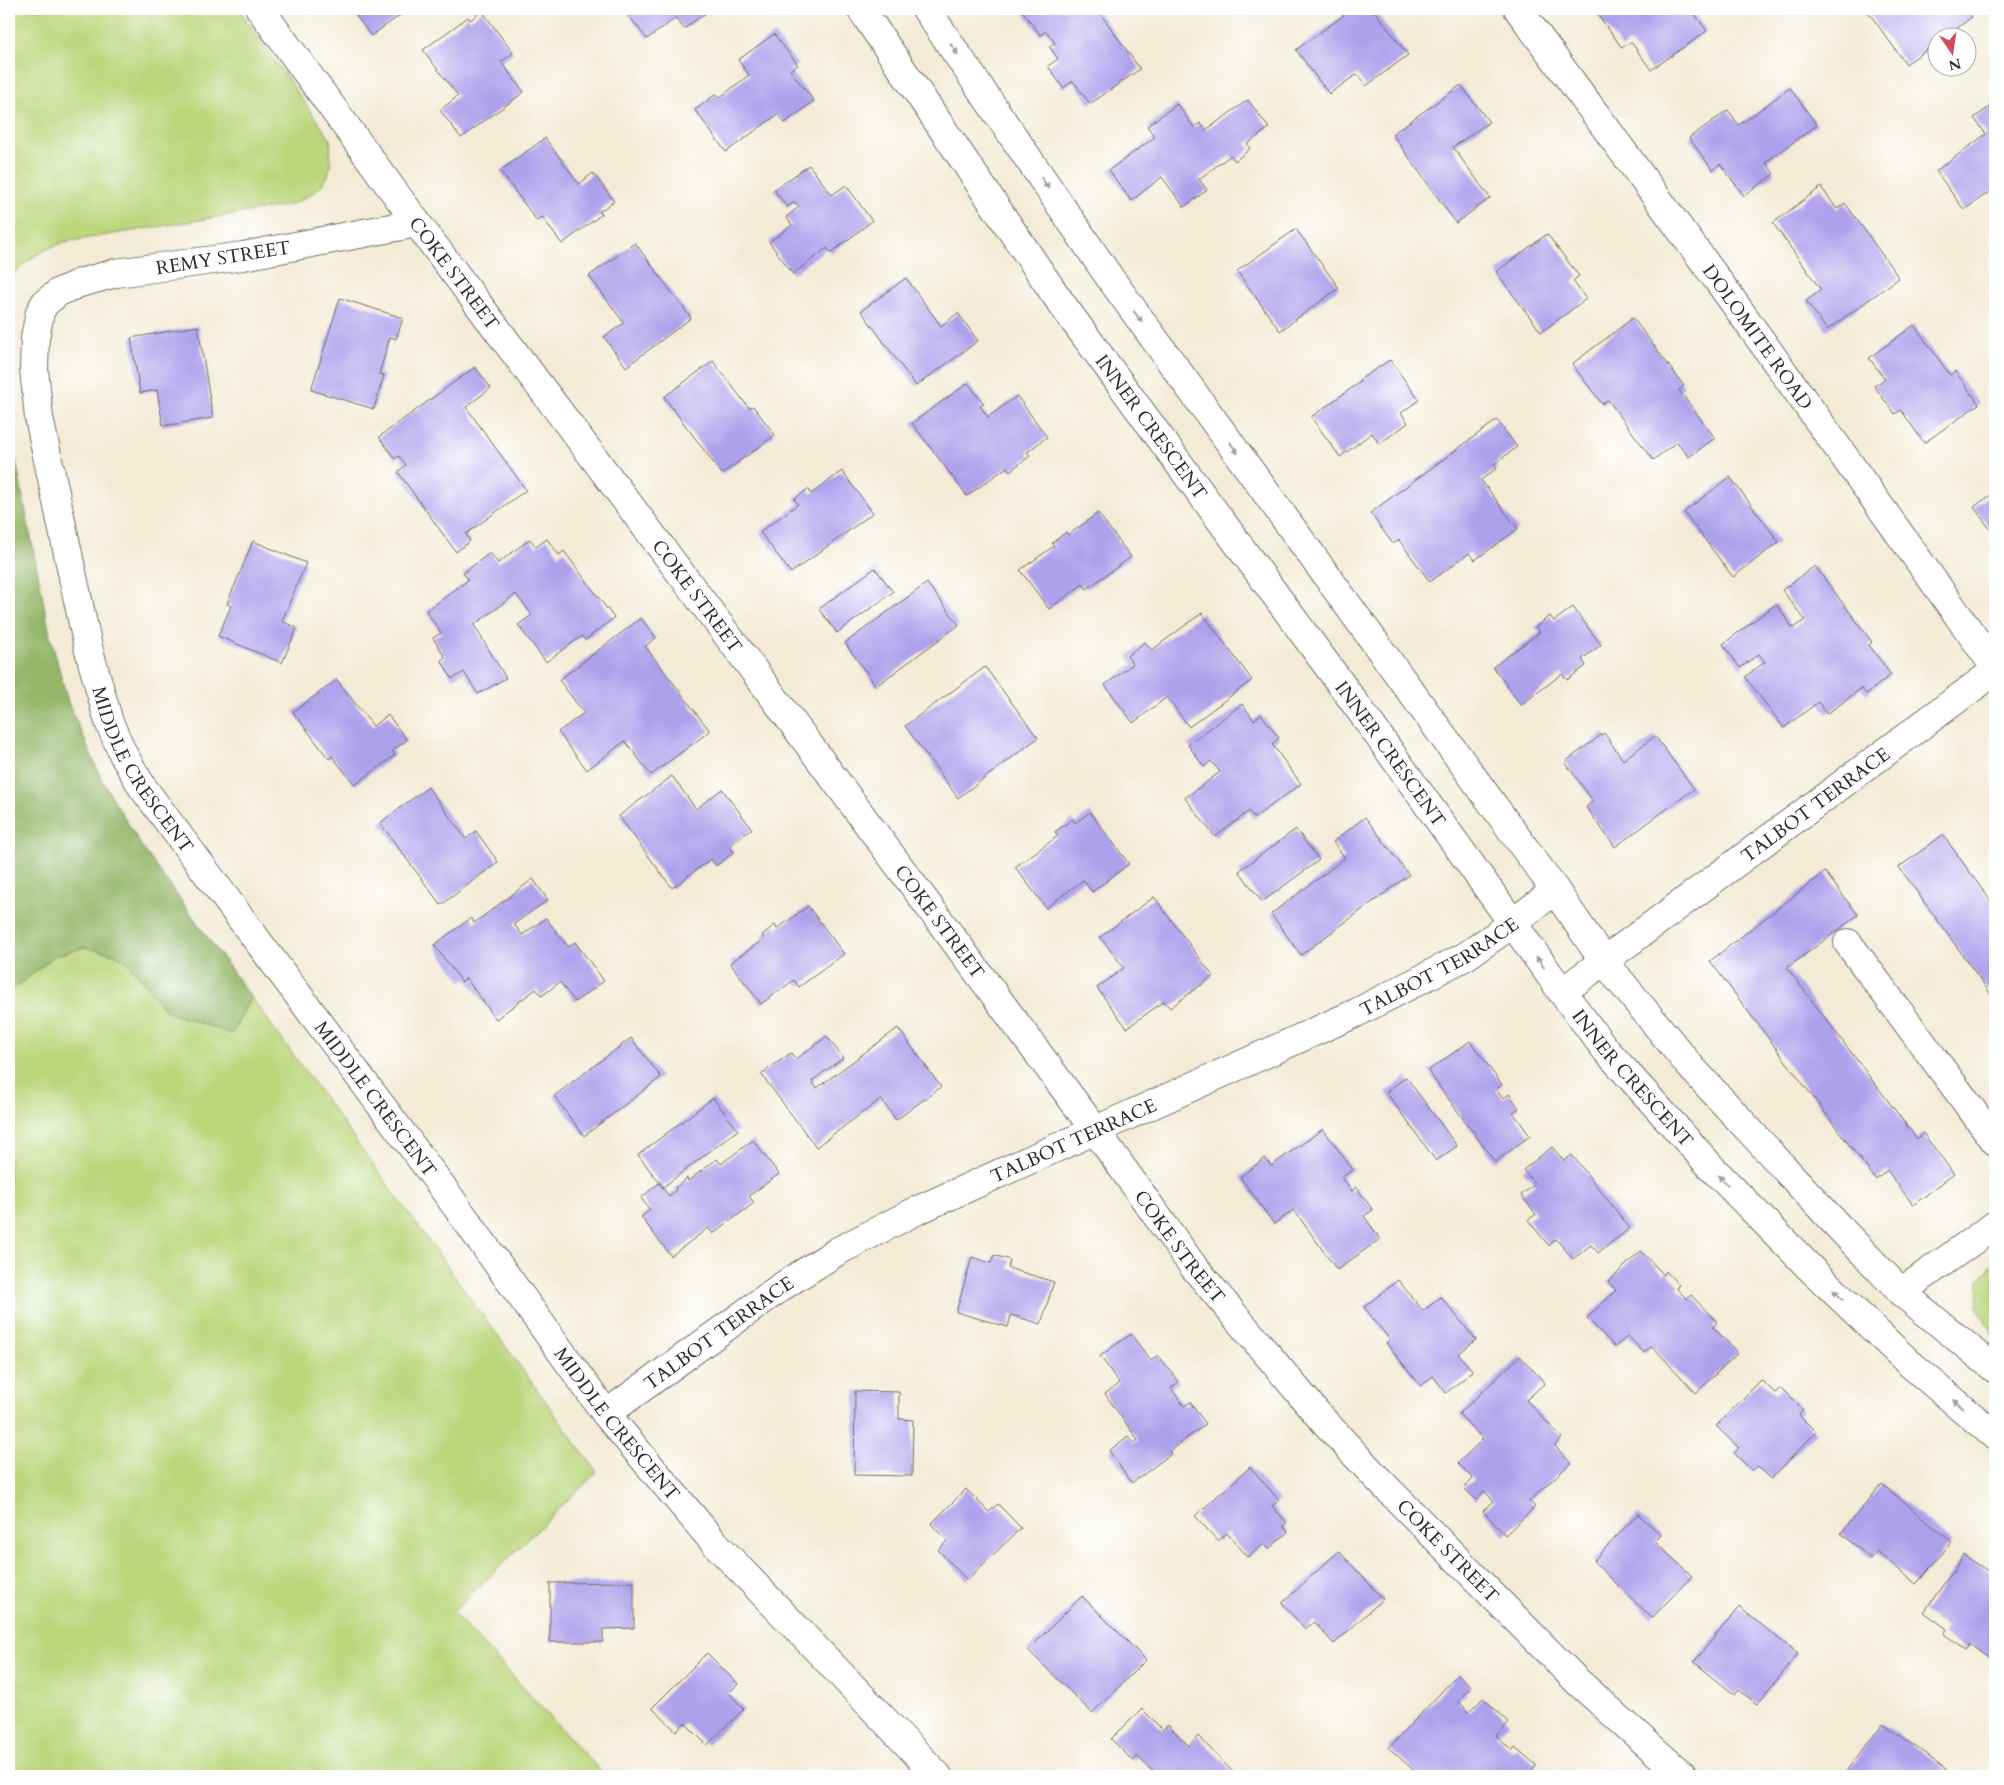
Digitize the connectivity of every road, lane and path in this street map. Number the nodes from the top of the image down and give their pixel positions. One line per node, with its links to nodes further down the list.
1 (260, 9): 5 (street, COKE STREET)
2 (861, 9): 10 (street, INNER CRESCENT)
3 (926, 9): 9 (street, one-way to 9)
4 (1518, 9): 7 (street, DOLOMITE ROAD)
5 (417, 223): 6 (street, REMY STREET); 14 (street, COKE STREET)
6 (40, 312): 19 (street, MIDDLE CRESCENT)
7 (1995, 667)
8 (1995, 671): 12 (street, TALBOT TERRACE)
9 (1555, 890): 10 (street, TALBOT TERRACE); 12 (street)
10 (1512, 924): 13 (street, INNER CRESCENT, one-way to 10); 14 (street, TALBOT TERRACE)
11 (1848, 943): 15 (street)
12 (1603, 960): 13 (street, TALBOT TERRACE); 17 (street)
13 (1562, 992): 20 (street, INNER CRESCENT, one-way to 13)
14 (1095, 1130): 19 (street, TALBOT TERRACE); 22 (street, COKE STREET)
15 (1995, 1141)
16 (1995, 1224): 17 (street)
17 (1902, 1292): 18 (street)
18 (1995, 1369)
19 (606, 1414): 21 (street, MIDDLE CRESCENT)
20 (1995, 1436)
21 (938, 1776)
22 (1684, 1776)

